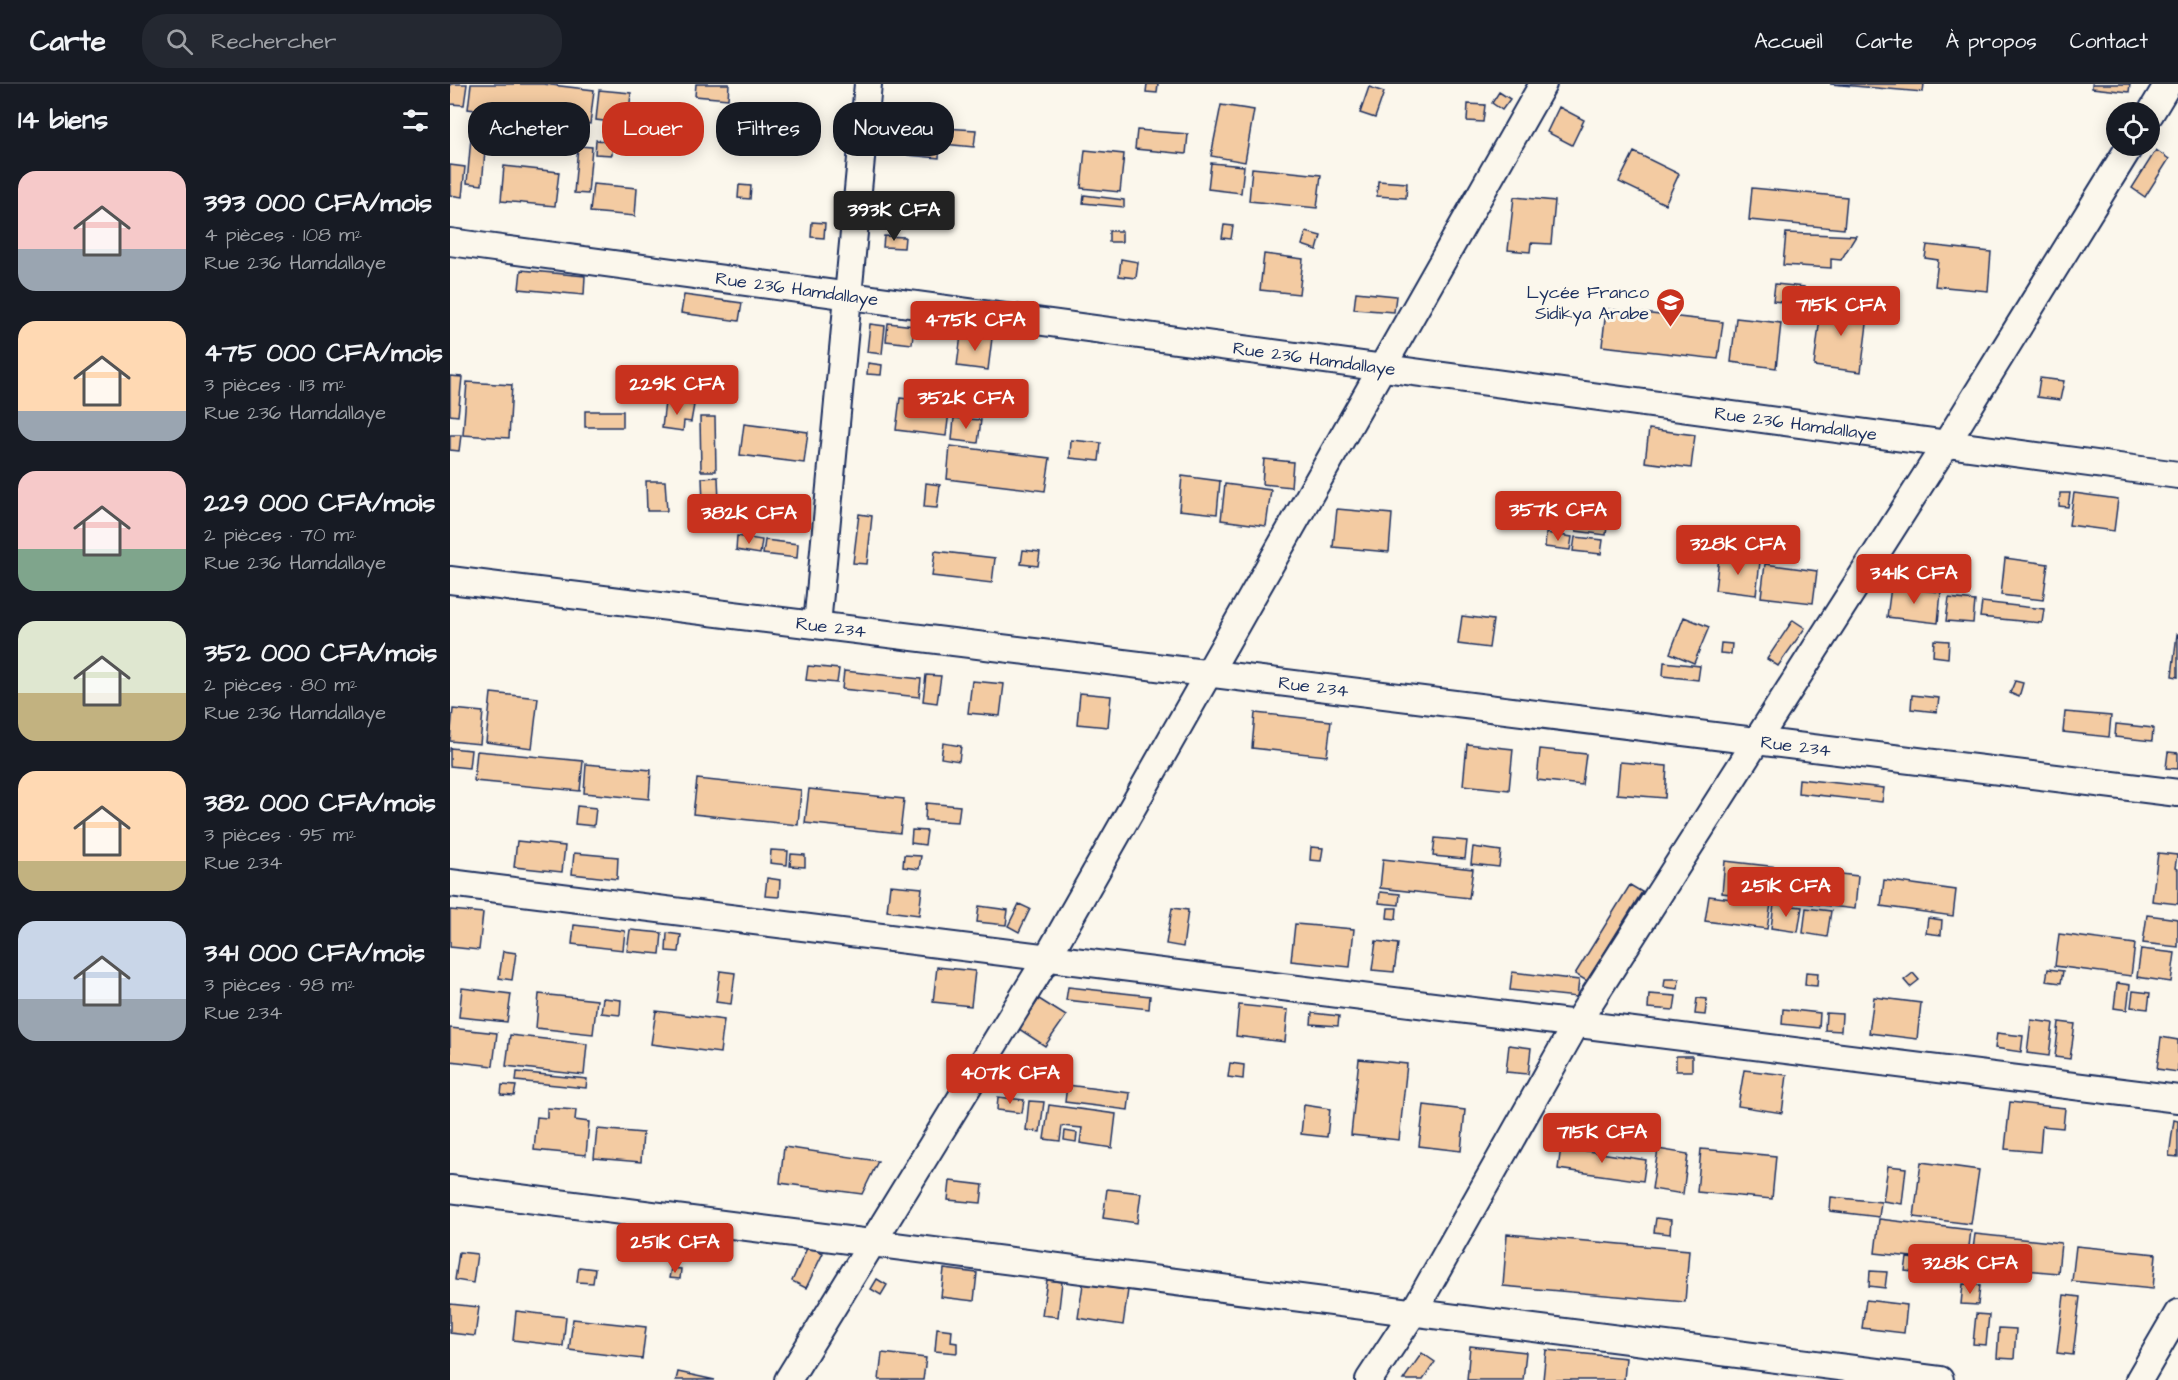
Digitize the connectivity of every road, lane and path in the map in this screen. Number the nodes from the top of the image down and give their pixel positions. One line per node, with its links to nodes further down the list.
1 (868, 84): 7 (street)
2 (1543, 84): 8 (street)
3 (2168, 84): 4 (street)
4 (2157, 102)
5 (2124, 156): 9 (street)
6 (450, 242): 7 (street, Rue 236 Hamdallaye)
7 (847, 296): 8 (street, Rue 236 Hamdallaye); 12 (street)
8 (1382, 368): 9 (street, Rue 236 Hamdallaye); 13 (street)
9 (1946, 444): 10 (street, Rue 236 Hamdallaye); 14 (street)
10 (2178, 475)
11 (450, 580): 12 (street, Rue 234)
12 (817, 625): 13 (street, Rue 234)
13 (1210, 674): 14 (street, Rue 234); 17 (street)
14 (1758, 741): 15 (street, Rue 234); 18 (street)
15 (2178, 793)
16 (450, 883): 17 (street)
17 (1047, 958): 18 (street); 21 (street)
18 (1576, 1024): 19 (street); 23 (street)
19 (2178, 1099)
20 (450, 1189): 21 (street)
21 (872, 1242): 23 (street); 24 (street)
22 (2178, 1312): 27 (street)
23 (1413, 1313): 25 (street); 26 (street)
24 (788, 1380)
25 (1369, 1380)
26 (1940, 1380)
27 (2139, 1380)

